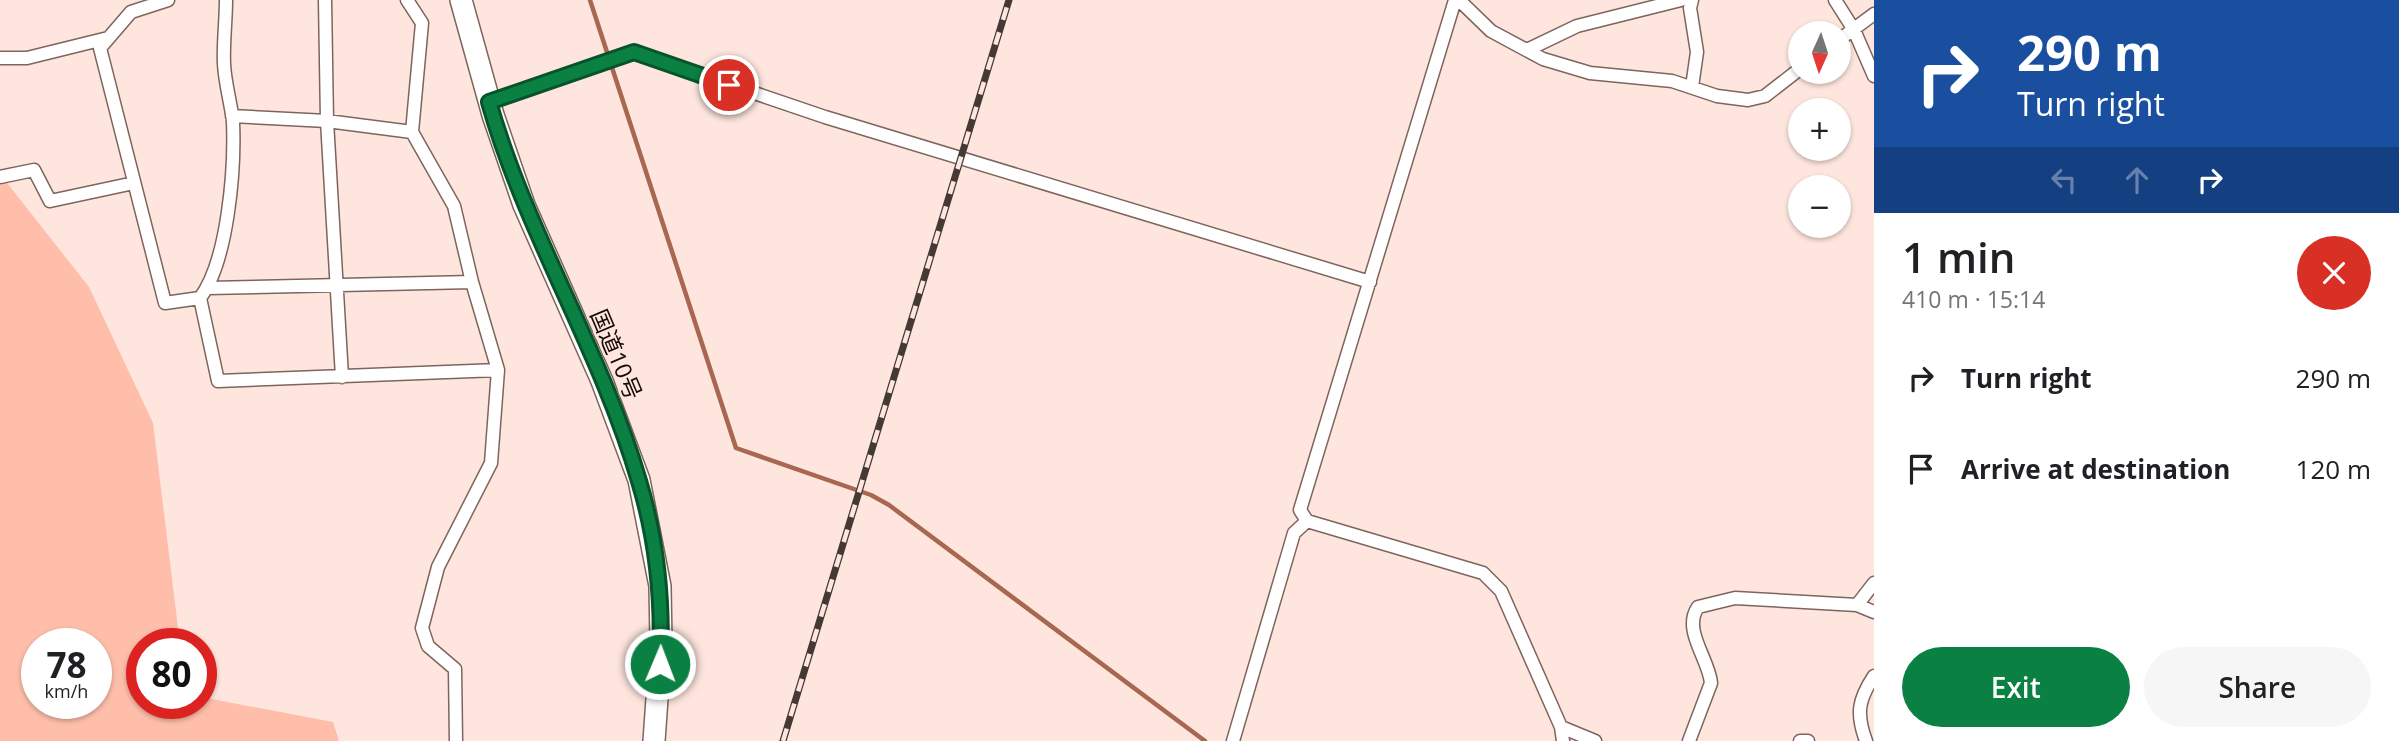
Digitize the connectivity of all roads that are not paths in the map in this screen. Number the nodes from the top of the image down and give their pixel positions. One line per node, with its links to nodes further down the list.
1 (168, 0): 12 (street)
2 (226, 0): 19 (street)
3 (407, 0): 21 (street)
4 (461, 0): 18 (highway, 国道10号)
5 (1457, 0): 13 (street); 25 (street)
6 (1681, 0): 13 (street)
7 (1692, 0): 17 (street)
8 (1835, 0): 11 (street)
9 (327, 1): 20 (street)
10 (1874, 14): 11 (street)
11 (1854, 30): 15 (street)
12 (108, 38): 14 (street); 23 (street)
13 (1527, 50): 17 (street)
14 (0, 58)
15 (1874, 76)
16 (1788, 78): 17 (street)
17 (1692, 87)
18 (489, 102): 25 (street); 38 (highway, 国道10号)
19 (232, 116): 20 (street); 27 (street)
20 (327, 121): 21 (street); 26 (street)
21 (412, 132): 24 (street)
22 (0, 177): 23 (street)
23 (134, 183): 28 (street)
24 (472, 282): 26 (street); 29 (street)
25 (1370, 282): 31 (street)
26 (337, 285): 27 (street); 30 (street)
27 (208, 288): 28 (street)
28 (200, 299): 30 (street)
29 (498, 370): 30 (street); 37 (street)
30 (342, 377)
31 (1307, 521): 36 (street); 39 (street)
32 (1874, 583): 33 (street)
33 (1857, 605): 34 (street); 42 (street)
34 (1874, 612)
35 (1874, 676): 45 (street)
36 (1562, 727): 40 (street); 41 (street)
37 (456, 741)
38 (654, 741)
39 (1233, 741)
40 (1563, 741)
41 (1595, 741)
42 (1689, 741)
43 (1800, 741): 44 (street)
44 (1808, 741)
45 (1866, 741)

